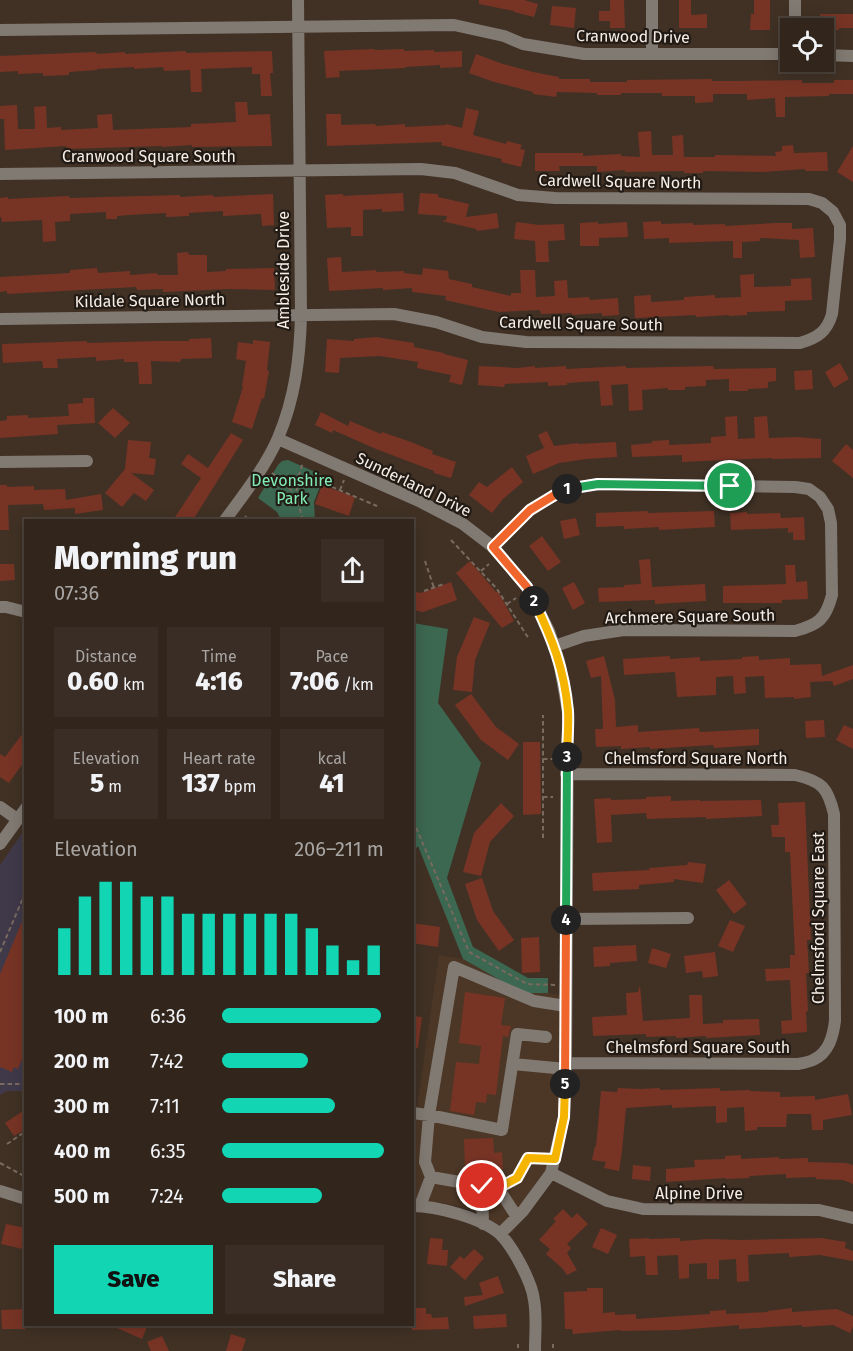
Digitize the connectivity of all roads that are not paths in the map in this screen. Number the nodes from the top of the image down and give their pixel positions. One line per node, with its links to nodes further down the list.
1 (298, 0): 5 (street, Ambleside Drive)
2 (652, 0): 7 (street)
3 (795, 0): 4 (street)
4 (795, 18)
5 (298, 27): 6 (street, Cranwood Drive); 7 (street, Cranwood Drive); 11 (street, Ambleside Drive)
6 (0, 30)
7 (652, 54): 8 (street, Cranwood Drive)
8 (780, 54)
9 (834, 55): 10 (street)
10 (853, 56)
11 (299, 171): 12 (street, Cranwood Square South); 13 (street, Ambleside Drive); 15 (street, Cardwell Square North)
12 (0, 174)
13 (301, 315): 14 (street, Kildale Square North); 15 (street, Cardwell Square South); 16 (street, Ambleside Drive)
14 (0, 319)
15 (824, 331)
16 (278, 439): 19 (street, Ambleside Drive); 20 (street, Sunderland Drive)
17 (0, 462): 18 (street)
18 (87, 462)
19 (226, 519)
20 (493, 547): 23 (street, Sunderland Drive); 23 (street, Archmere Square South)
21 (0, 607): 22 (street)
22 (24, 612)
23 (555, 646): 24 (street, Sunderland Drive)
24 (566, 774): 25 (street, Chelmsford Square North); 31 (street, Sunderland Drive)
25 (823, 786): 34 (street, Chelmsford Square East)
26 (0, 807): 28 (street)
27 (24, 810): 28 (street)
28 (17, 819): 29 (street)
29 (0, 844)
30 (688, 918): 31 (street)
31 (566, 919): 32 (street, Sunderland Drive)
32 (566, 1006): 36 (street, Sunderland Drive); 38 (street)
33 (546, 1037): 35 (street)
34 (826, 1050): 36 (street, Chelmsford Square South)
35 (513, 1064): 36 (street, Chelmsford Square South); 38 (street)
36 (566, 1066): 39 (street, Sunderland Drive)
37 (414, 1113): 38 (street)
38 (429, 1115): 41 (street)
39 (555, 1159): 40 (street, Sunderland Drive); 43 (street)
40 (551, 1173): 47 (street, Sunderland Drive); 48 (street, Alpine Drive)
41 (431, 1177): 42 (street); 46 (street)
42 (482, 1186): 43 (street); 49 (street)
43 (498, 1188): 47 (street)
44 (0, 1191): 45 (street)
45 (24, 1198)
46 (416, 1206): 49 (street)
47 (517, 1217): 50 (street, Sunderland Drive)
48 (853, 1218)
49 (483, 1224): 50 (street)
50 (500, 1234): 51 (street)
51 (536, 1351)

